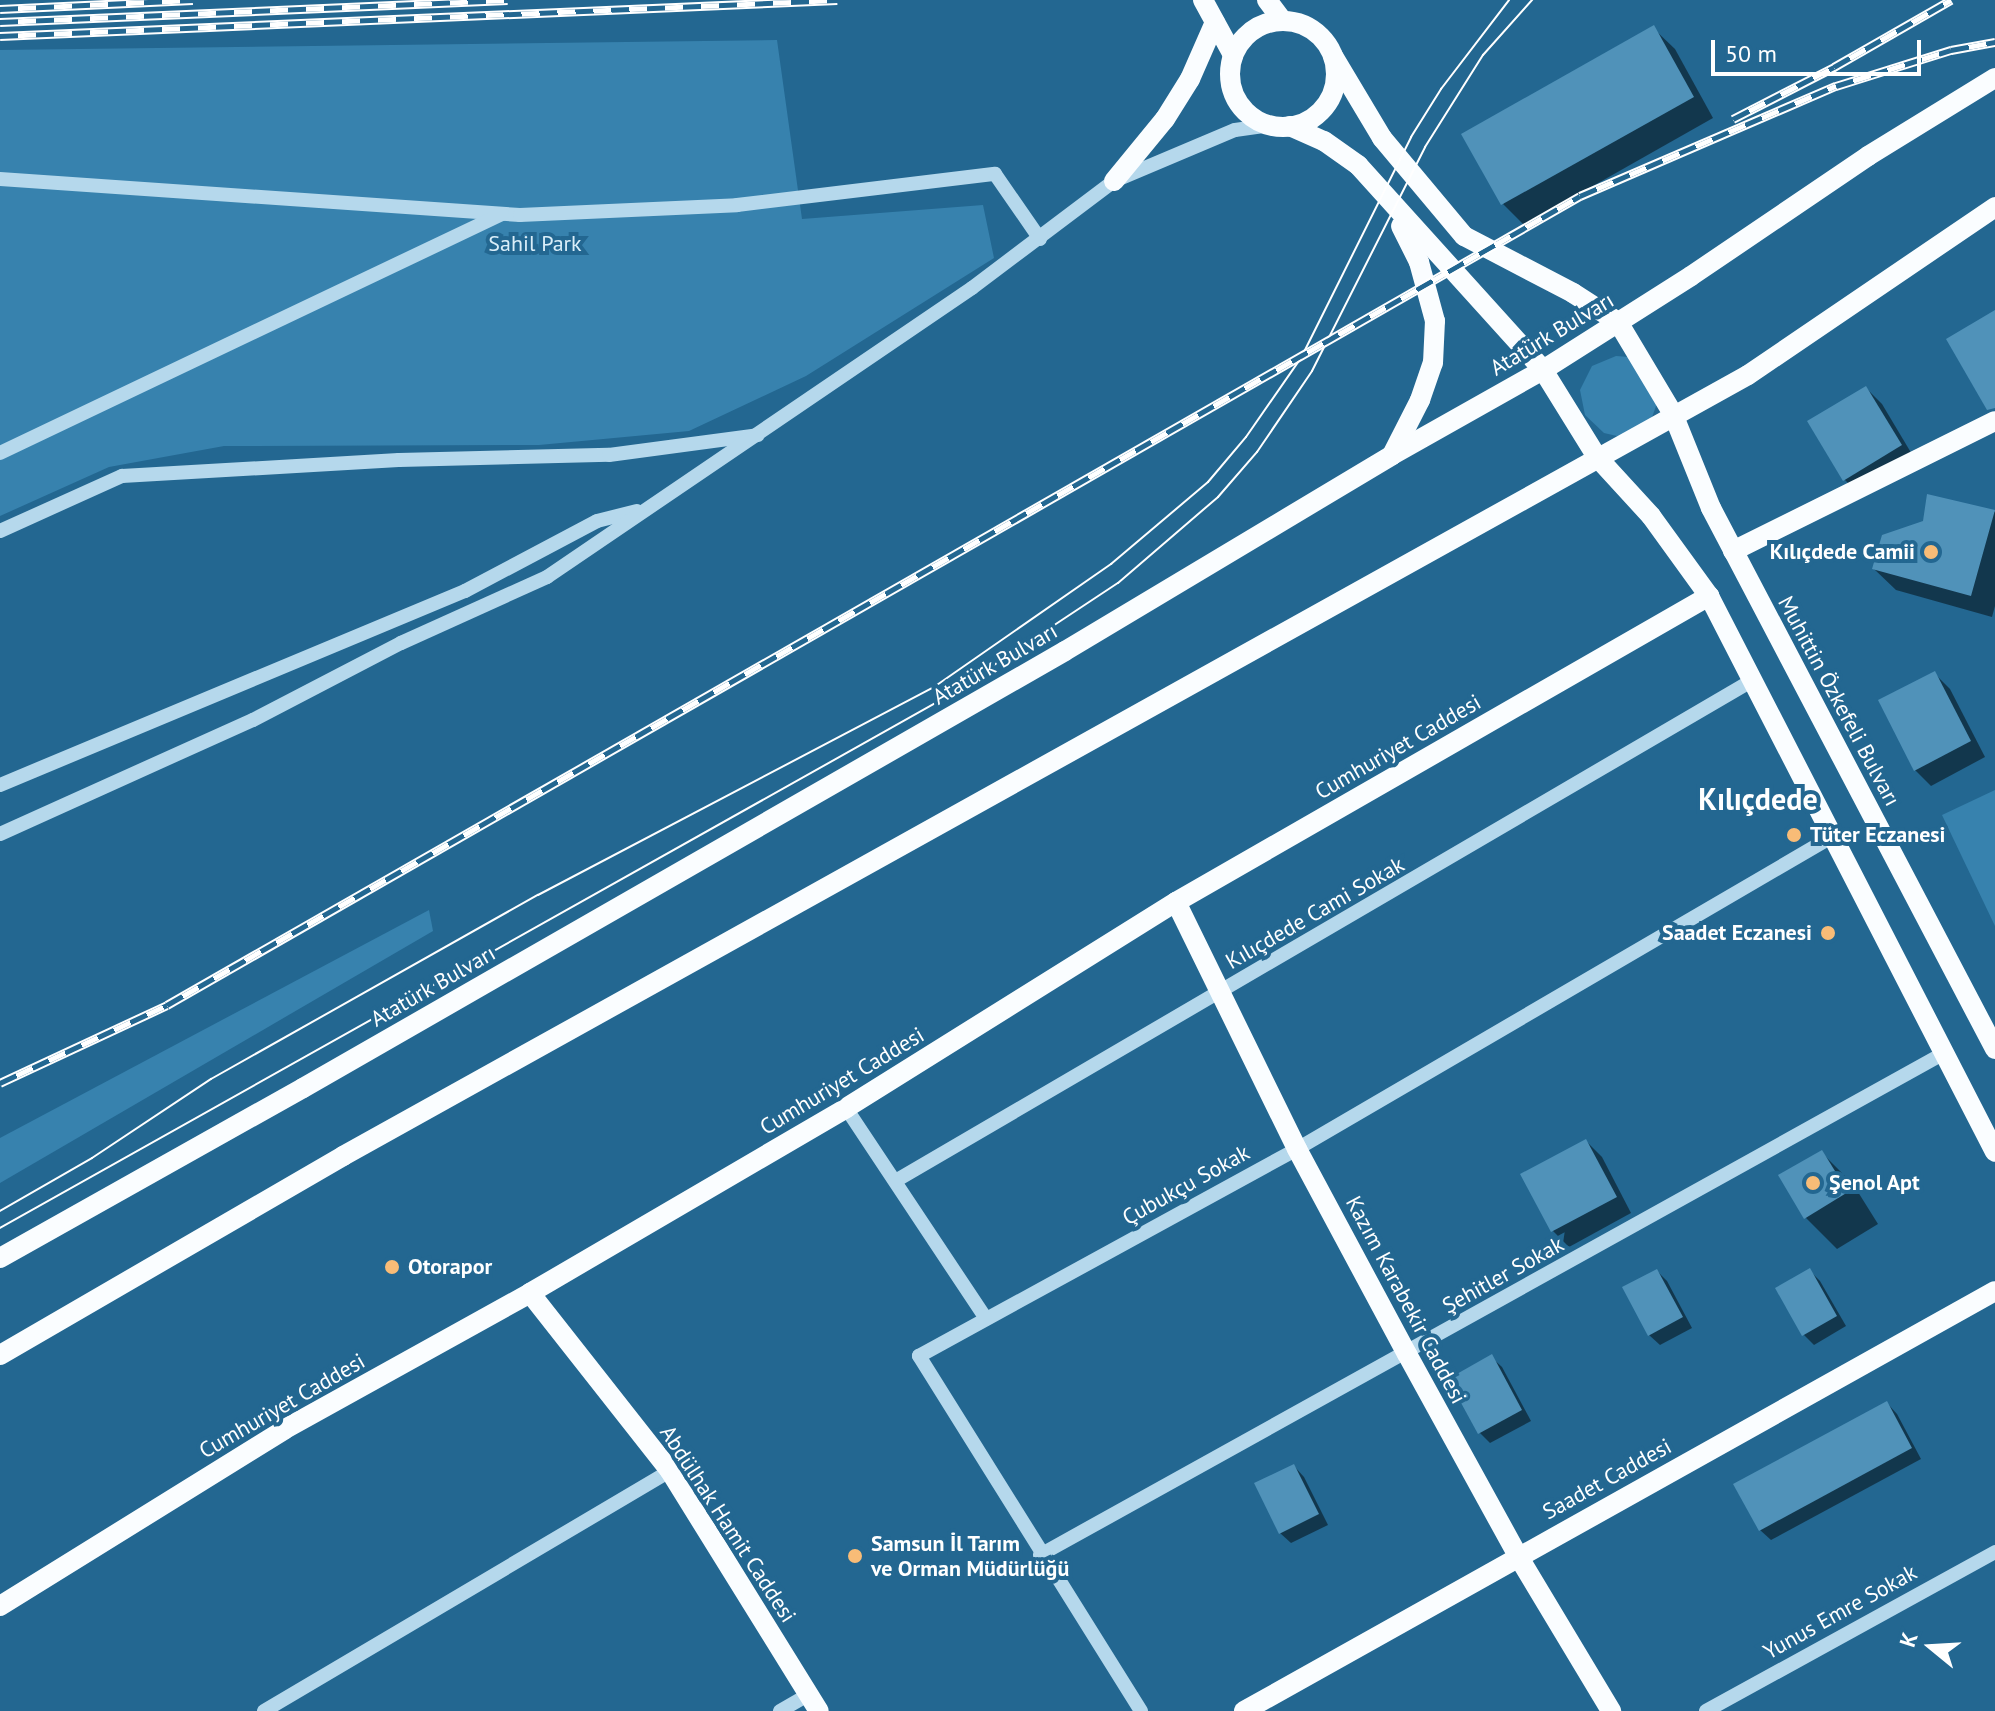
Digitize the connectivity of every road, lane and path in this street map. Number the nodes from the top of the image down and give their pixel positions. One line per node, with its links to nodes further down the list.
1 (1203, 0): 4 (main road)
2 (1267, 0): 3 (main road)
3 (1282, 20): 5 (main road); 6 (main road)
4 (1215, 22): 5 (main road); 11 (main road)
5 (1233, 55): 8 (main road)
6 (1333, 56): 9 (main road); 16 (main road)
7 (1995, 78): 16 (main road, Atatürk Bulvarı)
8 (1269, 125): 9 (main road); 11 (street)
9 (1290, 126): 13 (main road)
10 (0, 179): 14 (street)
11 (1114, 181): 15 (street)
12 (1995, 207): 18 (main road)
13 (1393, 208): 17 (main road); 22 (main road)
14 (503, 214): 15 (street); 21 (street)
15 (1040, 239): 20 (street)
16 (1618, 322): 17 (main road, Atatürk Bulvarı); 18 (main road, Muhittin Özkefeli Bulvarı)
17 (1543, 370): 22 (main road, Atatürk Bulvarı); 23 (main road)
18 (1673, 414): 23 (main road); 26 (main road, Muhittin Özkefeli Bulvarı)
19 (1995, 421): 26 (main road)
20 (762, 434): 24 (street); 25 (street)
21 (0, 453)
22 (1392, 455): 40 (main road, Atatürk Bulvarı)
23 (1597, 457): 27 (main road); 45 (main road)
24 (645, 509): 29 (street); 30 (street)
25 (0, 531)
26 (1733, 551): 34 (main road, Muhittin Özkefeli Bulvarı)
27 (1709, 596): 28 (main road); 32 (main road, Cumhuriyet Caddesi)
28 (1753, 680): 31 (main road); 33 (street, Kılıçdede Cami Sokak)
29 (0, 785)
30 (0, 834)
31 (1833, 836): 35 (main road); 37 (street, Çubukçu Sokak)
32 (1176, 902): 33 (main road, Kazım Karabekir Caddesi); 36 (main road, Cumhuriyet Caddesi)
33 (1223, 992): 37 (main road, Kazım Karabekir Caddesi); 39 (street, Kılıçdede Cami Sokak)
34 (1995, 1049)
35 (1944, 1053): 38 (main road); 44 (street, Şehitler Sokak)
36 (846, 1108): 39 (street); 42 (main road, Cumhuriyet Caddesi)
37 (1297, 1149): 43 (street, Çubukçu Sokak); 44 (main road, Kazım Karabekir Caddesi)
38 (1995, 1152)
39 (897, 1180): 43 (street)
40 (0, 1258)
41 (1995, 1291): 49 (main road, Saadet Caddesi)
42 (530, 1293): 46 (main road, Abdülhak Hamit Caddesi); 50 (main road, Cumhuriyet Caddesi)
43 (986, 1319): 48 (street, Çubukçu Sokak)
44 (1407, 1354): 48 (street, Şehitler Sokak); 49 (main road, Kazım Karabekir Caddesi)
45 (0, 1355)
46 (670, 1471): 51 (main road, Abdülhak Hamit Caddesi); 52 (street)
47 (1995, 1552): 57 (street, Yunus Emre Sokak)
48 (1040, 1555): 54 (street, Çubukçu Sokak)
49 (1518, 1556): 55 (main road, Saadet Caddesi); 56 (main road, Kazım Karabekir Caddesi)
50 (0, 1606)
51 (815, 1703): 53 (street)
52 (268, 1710)
53 (780, 1711)
54 (1141, 1711)
55 (1244, 1711)
56 (1611, 1711)
57 (1706, 1711)

